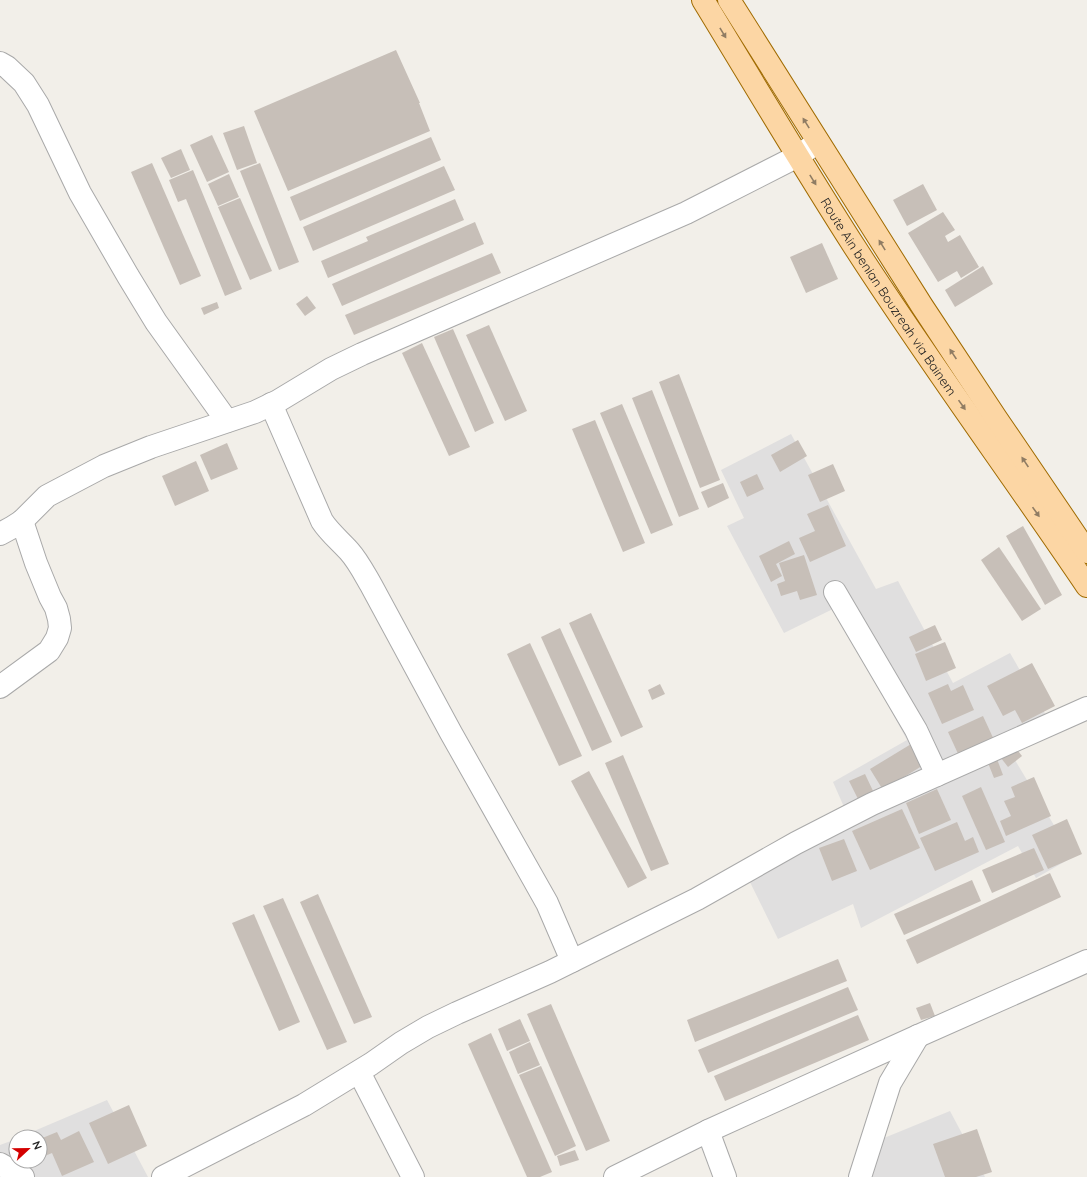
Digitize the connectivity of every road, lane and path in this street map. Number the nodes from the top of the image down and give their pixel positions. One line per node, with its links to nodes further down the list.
1 (703, 0): 5 (main road, Route Ain benian Bouzreah via Bainem, one-way to 5)
2 (729, 0): 4 (main road, Route Ain benian Bouzreah via Bainem, one-way to 2)
3 (0, 63): 7 (street)
4 (818, 142): 5 (street); 10 (main road, Route Ain benian Bouzreah via Bainem, one-way to 4)
5 (798, 156): 6 (street); 11 (main road, Route Ain benian Bouzreah via Bainem, one-way to 11)
6 (271, 404): 7 (street); 16 (street)
7 (227, 421): 8 (street)
8 (22, 521): 9 (street); 13 (street)
9 (0, 534)
10 (1087, 552)
11 (1087, 586)
12 (835, 592): 15 (street)
13 (0, 687)
14 (1087, 708): 15 (street)
15 (937, 775): 16 (street)
16 (572, 961): 19 (street)
17 (1087, 962): 18 (street)
18 (918, 1036): 20 (street); 27 (street)
19 (359, 1072): 23 (street); 24 (street)
20 (708, 1131): 25 (street); 26 (street)
21 (0, 1164): 22 (street)
22 (23, 1177)
23 (163, 1177)
24 (413, 1177)
25 (615, 1177)
26 (725, 1177)
27 (860, 1177)

